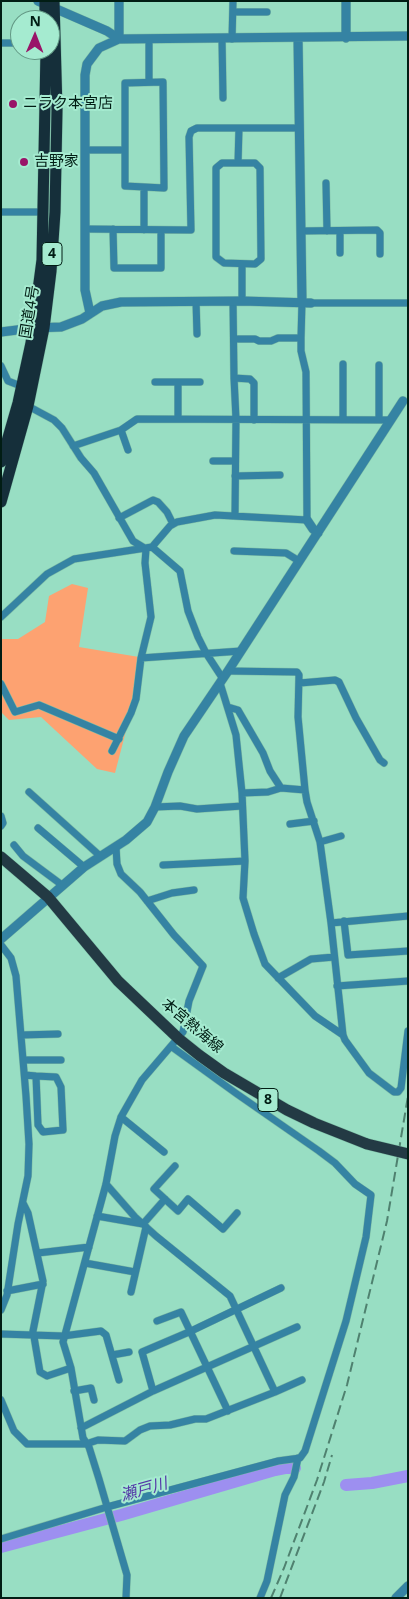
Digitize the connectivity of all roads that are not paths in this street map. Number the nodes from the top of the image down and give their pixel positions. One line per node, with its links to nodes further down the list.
1 (119, 1): 10 (street)
2 (233, 1): 5 (street)
3 (346, 1): 9 (street)
4 (47, 3): 10 (street); 41 (highway, 国道4号 / 4)
5 (233, 12): 6 (street); 13 (street)
6 (267, 12)
7 (408, 36): 9 (street)
8 (298, 38): 9 (street); 13 (street); 18 (street)
9 (346, 38)
10 (119, 39): 11 (street); 19 (street)
11 (149, 39): 12 (street); 15 (street)
12 (222, 39): 13 (street); 16 (street)
13 (232, 39)
14 (46, 60): 25 (highway, 国道4号 / 4)
15 (149, 82): 20 (street); 23 (street)
16 (223, 98)
17 (239, 128): 18 (street); 21 (street); 29 (street)
18 (299, 128): 32 (street)
19 (85, 150): 20 (street); 26 (street)
20 (125, 150): 23 (street)
21 (238, 163): 35 (street); 35 (street)
22 (326, 183): 30 (street)
23 (144, 187): 28 (street)
24 (1, 212): 25 (street)
25 (44, 212): 41 (highway, 国道4号 / 4)
26 (86, 229): 27 (street); 40 (street)
27 (113, 229): 28 (street); 29 (street)
28 (144, 230): 29 (street)
29 (161, 230)
30 (326, 231): 31 (street); 32 (street)
31 (340, 231): 33 (street); 34 (street)
32 (301, 232): 38 (street)
33 (340, 253)
34 (380, 254)
35 (242, 264): 37 (street)
36 (196, 301): 37 (street); 40 (street); 43 (street)
37 (238, 301): 38 (street); 45 (street)
38 (306, 302): 39 (street); 44 (street)
39 (408, 303)
40 (90, 313): 41 (street)
41 (38, 328): 42 (street); 54 (highway, 国道4号 / 4); 57 (highway, 国道4号 / 4)
42 (1, 332)
43 (197, 334)
44 (301, 338): 45 (street); 62 (street)
45 (234, 340): 49 (street)
46 (343, 364): 60 (street)
47 (379, 365): 63 (street)
48 (1, 366): 50 (street)
49 (234, 378): 59 (street); 61 (street)
50 (8, 381): 54 (street); 55 (street)
51 (155, 382): 52 (street)
52 (178, 382): 53 (street); 58 (street)
53 (200, 382)
54 (21, 386): 70 (highway, 国道4号 / 4)
55 (1, 387)
56 (403, 401): 64 (street)
57 (28, 406): 66 (street); 73 (highway, 国道4号 / 4)
58 (178, 419): 59 (street); 65 (street)
59 (236, 419): 61 (street); 69 (street)
60 (343, 419): 62 (street); 63 (street)
61 (254, 420): 62 (street)
62 (305, 420): 76 (street)
63 (378, 420): 64 (street)
64 (391, 420): 78 (street)
65 (121, 430): 66 (street); 67 (street)
66 (73, 446): 75 (street)
67 (128, 450)
68 (213, 461): 69 (street)
69 (235, 461): 72 (street)
70 (1, 462)
71 (280, 475): 72 (street)
72 (235, 476): 74 (street)
73 (1, 502)
74 (235, 515): 76 (street); 77 (street)
75 (119, 518): 77 (street); 79 (street)
76 (307, 520): 78 (street)
77 (173, 524): 79 (street)
78 (318, 533): 81 (street)
79 (149, 548): 82 (street); 84 (street); 85 (street)
80 (234, 551): 81 (street)
81 (299, 561): 83 (street)
82 (1, 616)
83 (241, 651): 84 (street); 86 (street)
84 (206, 653): 85 (street); 87 (street)
85 (141, 658): 91 (street)
86 (228, 671): 87 (street); 88 (street)
87 (222, 681): 90 (street); 99 (street)
88 (300, 683): 93 (street); 95 (street)
89 (1, 684): 91 (street)
90 (228, 707): 94 (street); 97 (street)
91 (119, 739): 92 (street)
92 (112, 751)
93 (384, 763)
94 (280, 788): 95 (street); 97 (street)
95 (306, 790): 101 (street)
96 (29, 792): 109 (street)
97 (242, 793): 98 (street)
98 (242, 806): 99 (street); 111 (street)
99 (155, 807): 108 (street)
100 (1, 816): 103 (street)
101 (314, 821): 102 (street); 106 (street)
102 (290, 824)
103 (1, 826)
104 (38, 828): 113 (street)
105 (341, 836): 106 (street)
106 (320, 842): 120 (street)
107 (14, 845): 114 (street)
108 (116, 847): 109 (street); 117 (street)
109 (100, 855): 113 (street)
110 (1, 857): 116 (main road, 本宮熱海線 / 8)
111 (245, 862): 112 (street); 125 (street)
112 (163, 865)
113 (84, 867): 114 (street)
114 (62, 885): 116 (street)
115 (194, 890): 117 (street)
116 (48, 897): 121 (street); 132 (main road, 本宮熱海線 / 8)
117 (147, 901): 132 (street)
118 (408, 916): 119 (street)
119 (344, 921): 120 (street); 123 (street)
120 (331, 923): 124 (street)
121 (1, 939)
122 (1, 944): 130 (street)
123 (408, 950)
124 (334, 957): 125 (street); 127 (street)
125 (278, 978): 131 (street)
126 (408, 981): 127 (street)
127 (337, 986): 131 (street)
128 (408, 1031): 131 (street)
129 (58, 1034): 130 (street)
130 (21, 1035): 133 (street)
131 (343, 1035)
132 (175, 1043): 137 (street); 139 (main road, 本宮熱海線 / 8, bridge); 180 (street)
133 (24, 1060): 134 (street); 135 (street)
134 (61, 1060)
135 (25, 1076): 136 (street); 143 (street)
136 (36, 1076): 136 (street)
137 (121, 1117): 138 (street); 141 (street)
138 (164, 1152)
139 (408, 1154)
140 (175, 1166): 142 (street)
141 (106, 1184): 145 (street); 146 (street)
142 (165, 1199): 144 (street); 146 (street)
143 (23, 1203): 148 (street); 153 (street)
144 (237, 1213)
145 (97, 1216): 146 (street); 147 (street)
146 (144, 1226): 150 (street); 156 (street)
147 (88, 1247): 148 (street); 149 (street)
148 (38, 1253): 151 (street)
149 (85, 1263): 150 (street); 162 (street)
150 (135, 1272): 154 (street)
151 (43, 1284): 153 (street); 161 (street)
152 (281, 1288): 156 (street)
153 (7, 1291): 155 (street)
154 (130, 1292)
155 (1, 1310)
156 (237, 1310): 159 (street); 163 (street)
157 (158, 1321): 159 (street)
158 (297, 1327): 163 (street)
159 (189, 1332): 167 (street); 171 (street)
160 (1, 1334): 161 (street)
161 (32, 1334): 162 (street); 166 (street)
162 (64, 1336): 165 (street); 166 (street)
163 (254, 1346): 167 (street); 172 (street)
164 (129, 1352): 165 (street)
165 (112, 1355): 168 (street)
166 (71, 1368): 170 (street)
167 (206, 1368): 171 (street); 175 (street)
168 (119, 1380)
169 (302, 1380): 172 (street)
170 (74, 1391): 174 (street); 178 (street)
171 (153, 1392): 178 (street)
172 (275, 1392): 175 (street)
173 (1, 1400): 176 (street)
174 (94, 1400)
175 (228, 1411): 179 (street)
176 (9, 1421): 177 (street); 179 (street)
177 (1, 1425)
178 (81, 1428): 179 (street)
179 (86, 1444): 181 (street)
180 (298, 1458): 181 (street); 185 (street)
181 (108, 1509): 182 (street); 184 (street)
182 (1, 1539)
183 (408, 1586): 186 (street)
184 (126, 1598)
185 (260, 1598)
186 (396, 1598)

